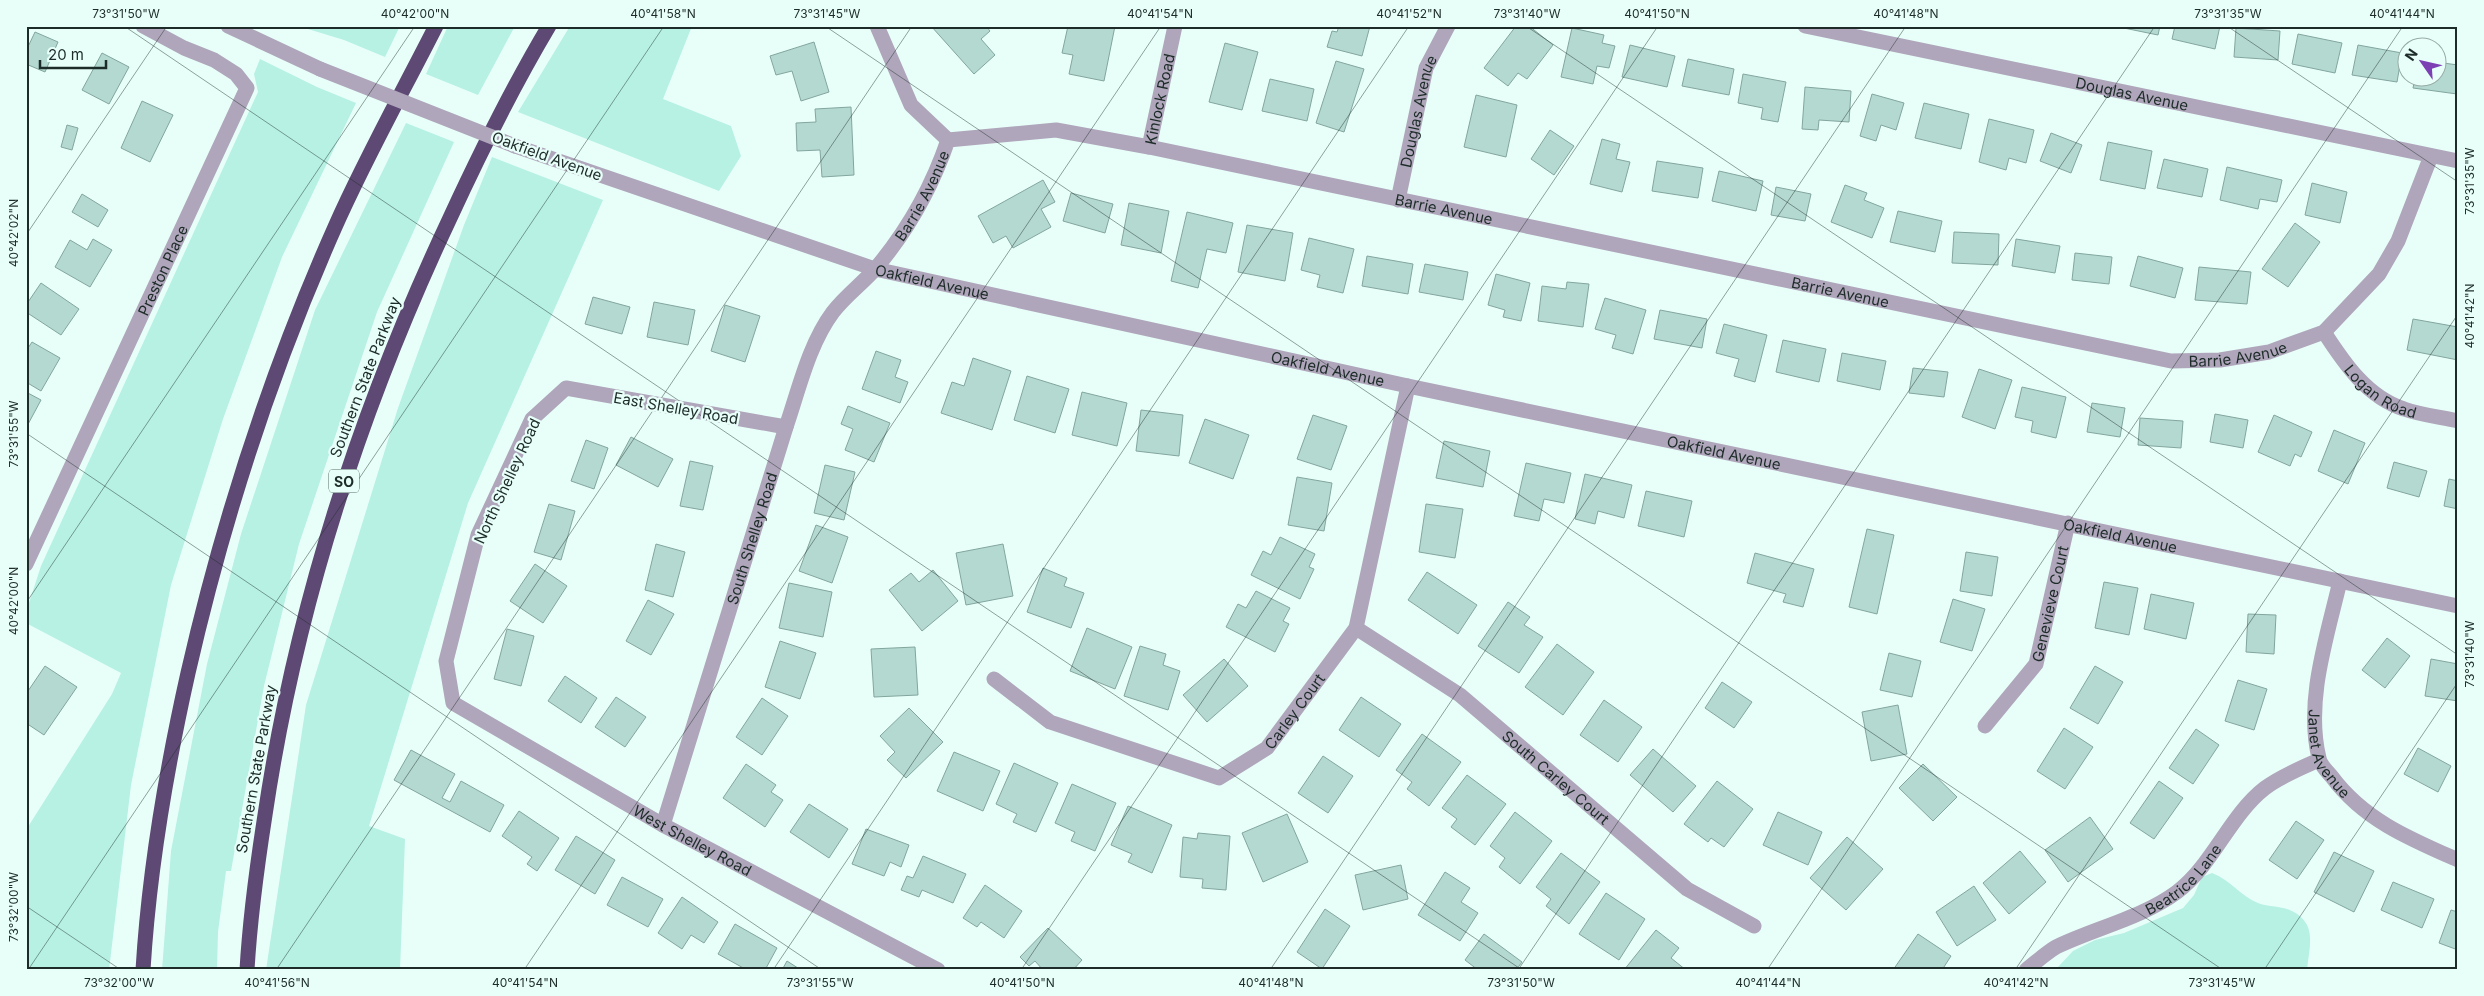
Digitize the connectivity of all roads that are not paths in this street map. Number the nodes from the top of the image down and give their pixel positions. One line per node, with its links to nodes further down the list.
1 (143, 26): 22 (street, Preston Place)
2 (228, 26): 15 (street, Oakfield Avenue, bridge)
3 (436, 26): 33 (highway)
4 (549, 26): 34 (highway, Southern State Parkway / SO)
5 (877, 26): 10 (street)
6 (1175, 26): 11 (street, Kinlock Road)
7 (1448, 26): 14 (street, Douglas Avenue)
8 (1805, 26): 12 (street, Douglas Avenue)
9 (1034, 132): 10 (street, Barrie Avenue); 11 (street, Kinlock Road)
10 (948, 140): 15 (street, Barrie Avenue)
11 (1149, 147): 14 (street, Barrie Avenue)
12 (2431, 156): 13 (street, Douglas Avenue); 16 (street, Barrie Avenue)
13 (2458, 161)
14 (1398, 200): 16 (street, Barrie Avenue)
15 (874, 269): 17 (street, Oakfield Avenue); 20 (street, South Shelley Road)
16 (2324, 332): 19 (street, Logan Road)
17 (1408, 386): 21 (street, Oakfield Avenue); 25 (street, Carley Court)
18 (566, 388): 20 (street, East Shelley Road); 27 (street, North Shelley Road)
19 (2458, 421)
20 (786, 427): 30 (street, South Shelley Road)
21 (2068, 523): 23 (street, Oakfield Avenue); 28 (street, Genevieve Court)
22 (26, 564)
23 (2340, 581): 24 (street, Oakfield Avenue); 29 (street, Janet Avenue)
24 (2458, 606)
25 (1356, 628): 26 (street, Carley Court); 32 (street, South Carley Court)
26 (994, 679)
27 (453, 703): 30 (street, West Shelley Road)
28 (1985, 726)
29 (2319, 760): 31 (street, Janet Avenue); 36 (street, Beatrice Lane)
30 (663, 825): 35 (street, West Shelley Road)
31 (2458, 860)
32 (1754, 926)
33 (142, 970)
34 (247, 970)
35 (938, 970)
36 (2026, 970)

